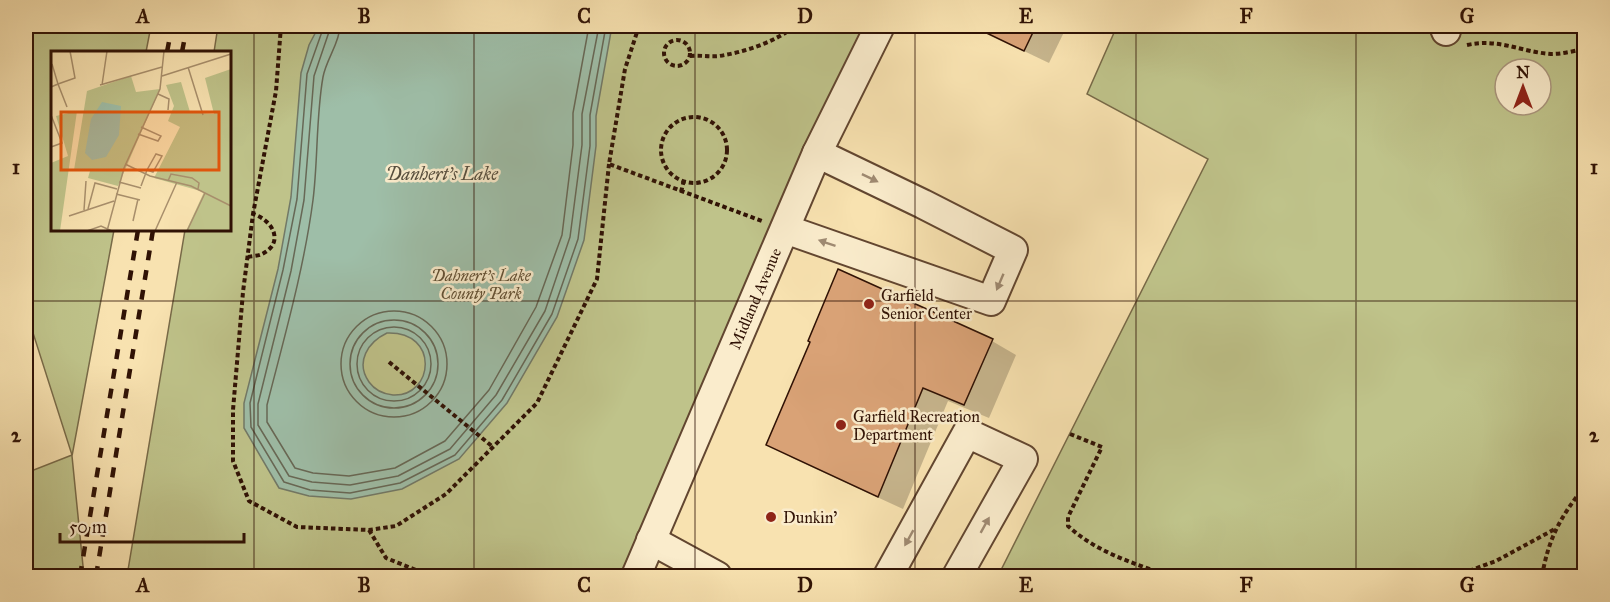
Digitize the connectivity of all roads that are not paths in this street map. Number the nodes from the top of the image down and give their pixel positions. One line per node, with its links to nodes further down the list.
1 (880, 26): 2 (street, Midland Avenue)
2 (817, 153): 3 (street, Midland Avenue); 3 (street, one-way to 3)
3 (785, 229): 4 (street, Midland Avenue)
4 (651, 540): 5 (street, Midland Avenue); 6 (street)
5 (636, 576)
6 (717, 576)
7 (888, 576): 8 (street, one-way to 7)
8 (957, 576)

